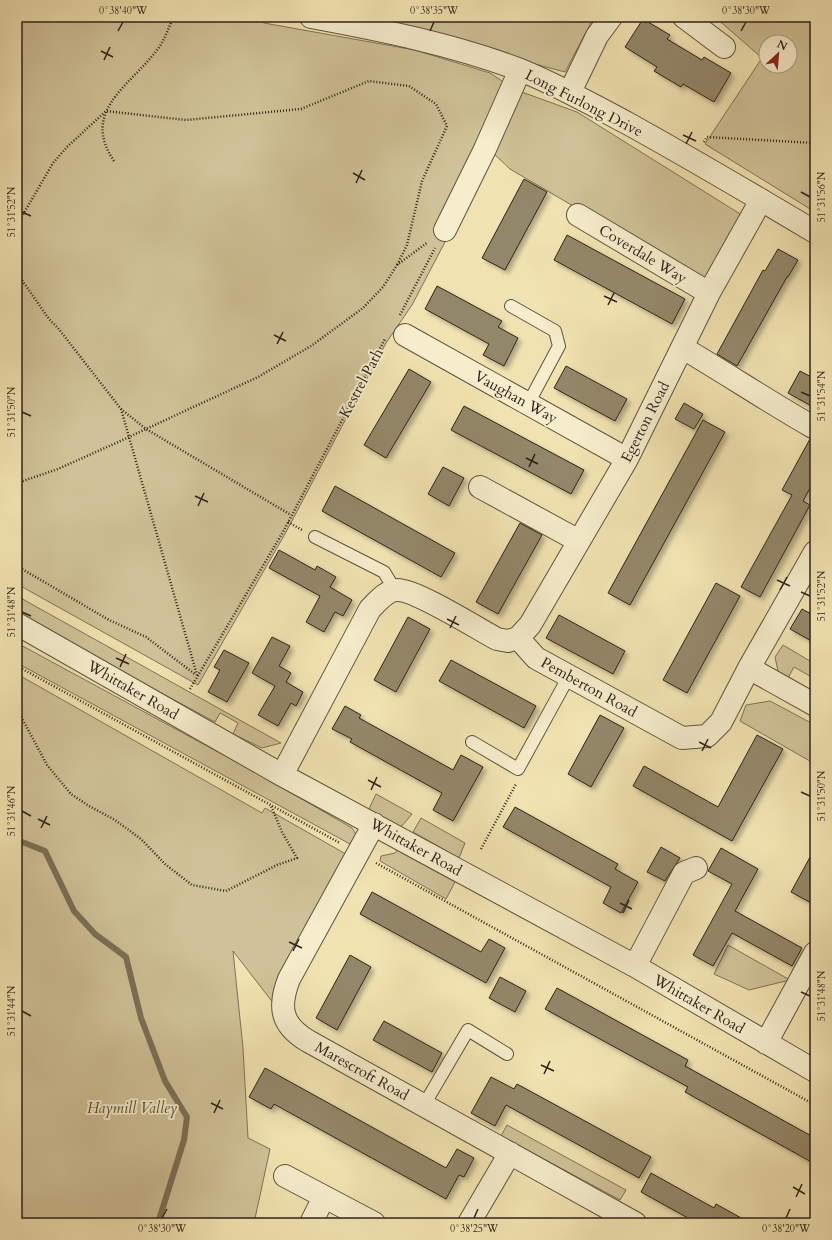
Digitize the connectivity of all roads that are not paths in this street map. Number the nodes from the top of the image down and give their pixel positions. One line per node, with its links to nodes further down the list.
1 (311, 17): 5 (street, Long Furlong Drive)
2 (611, 17): 6 (street)
3 (684, 17): 4 (street)
4 (724, 47)
5 (520, 70): 6 (street, Long Furlong Drive); 9 (street)
6 (570, 92): 7 (street, Long Furlong Drive)
7 (761, 200): 10 (street, Long Furlong Drive); 11 (street, Egerton Road)
8 (578, 215): 11 (street, Coverdale Way)
9 (445, 230)
10 (815, 232)
11 (709, 293): 14 (street, Egerton Road)
12 (511, 306): 15 (lane)
13 (396, 330): 15 (street, Vaughan Way)
14 (683, 348): 16 (street); 17 (street, Egerton Road)
15 (528, 404): 17 (street, Vaughan Way)
16 (813, 427)
17 (627, 459): 20 (street, Egerton Road)
18 (480, 487): 20 (street)
19 (314, 537): 22 (lane)
20 (579, 541): 24 (street, Egerton Road)
21 (815, 552): 25 (street, Pemberton Road)
22 (395, 590): 24 (street); 29 (street)
23 (17, 624): 29 (street, Whittaker Road)
24 (518, 638): 26 (street, Pemberton Road)
25 (749, 668): 26 (street, Pemberton Road); 27 (street)
26 (568, 676): 28 (lane)
27 (815, 705)
28 (472, 742)
29 (282, 775): 30 (street, Whittaker Road)
30 (374, 824): 33 (street, Whittaker Road); 37 (street, Marescroft Road)
31 (696, 868): 33 (street)
32 (815, 953): 34 (street)
33 (634, 966): 34 (street, Whittaker Road)
34 (766, 1043): 36 (street, Whittaker Road)
35 (507, 1054): 37 (lane)
36 (815, 1071)
37 (424, 1105): 38 (street, Marescroft Road)
38 (510, 1153): 43 (street); 44 (street, Marescroft Road)
39 (285, 1176): 40 (street)
40 (324, 1197): 41 (street); 42 (street)
41 (311, 1223)
42 (374, 1223)
43 (469, 1223)
44 (635, 1223)

